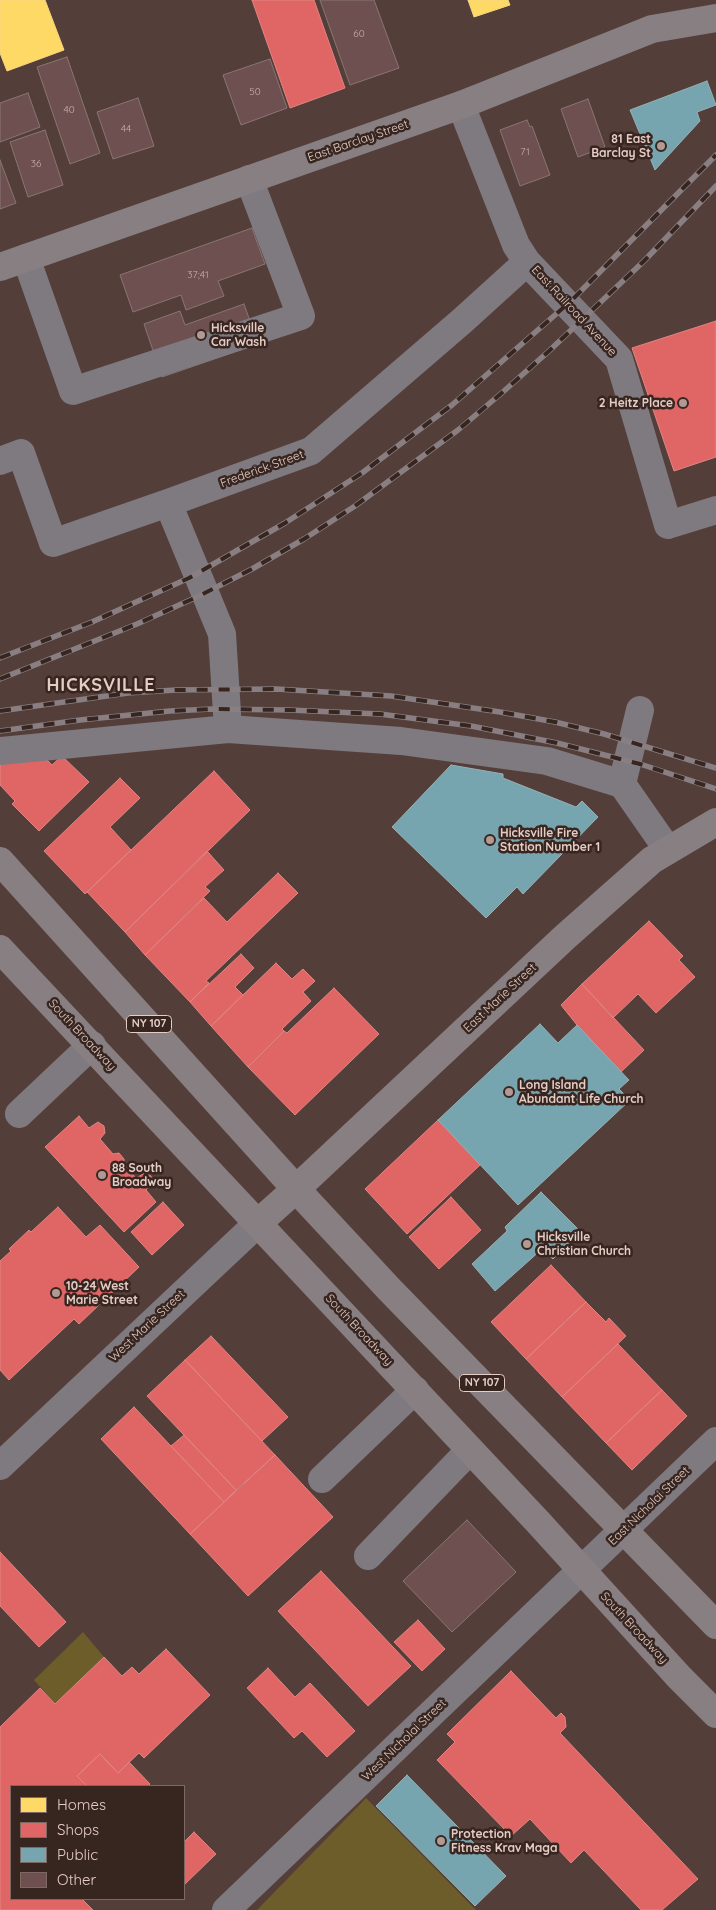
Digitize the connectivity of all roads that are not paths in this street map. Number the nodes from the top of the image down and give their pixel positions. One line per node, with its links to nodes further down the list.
1 (715, 17): 2 (main road, East Barclay Street)
2 (461, 105): 3 (main road, East Barclay Street); 5 (street, East Railroad Avenue)
3 (249, 179): 4 (main road, East Barclay Street); 4 (street)
4 (26, 258): 6 (main road, East Barclay Street)
5 (527, 262): 8 (street, Frederick Street); 9 (street, East Railroad Avenue)
6 (0, 267)
7 (0, 460): 8 (street, Frederick Street)
8 (168, 503): 11 (street)
9 (716, 510)
10 (640, 710): 13 (street)
11 (228, 729): 12 (street); 13 (street)
12 (0, 751)
13 (622, 784): 15 (street)
14 (716, 822): 15 (main road, East Marie Street)
15 (668, 850): 20 (main road, East Marie Street)
16 (0, 861): 20 (main road, NY 107)
17 (0, 949): 18 (main road, South Broadway)
18 (92, 1045): 19 (street); 21 (main road, South Broadway)
19 (19, 1114)
20 (296, 1189): 21 (main road, West Marie Street); 27 (main road, NY 107)
21 (258, 1223): 22 (main road, South Broadway); 25 (street, West Marie Street)
22 (415, 1390): 24 (main road, South Broadway); 26 (street)
23 (716, 1442): 27 (street, East Nicholai Street)
24 (470, 1450): 28 (street); 29 (main road, South Broadway)
25 (0, 1466)
26 (322, 1479)
27 (624, 1529): 29 (street, East Nicholai Street); 30 (main road, NY 107)
28 (368, 1556)
29 (582, 1570): 31 (main road, South Broadway); 32 (street, West Nicholai Street)
30 (716, 1625)
31 (716, 1714)
32 (226, 1910)

